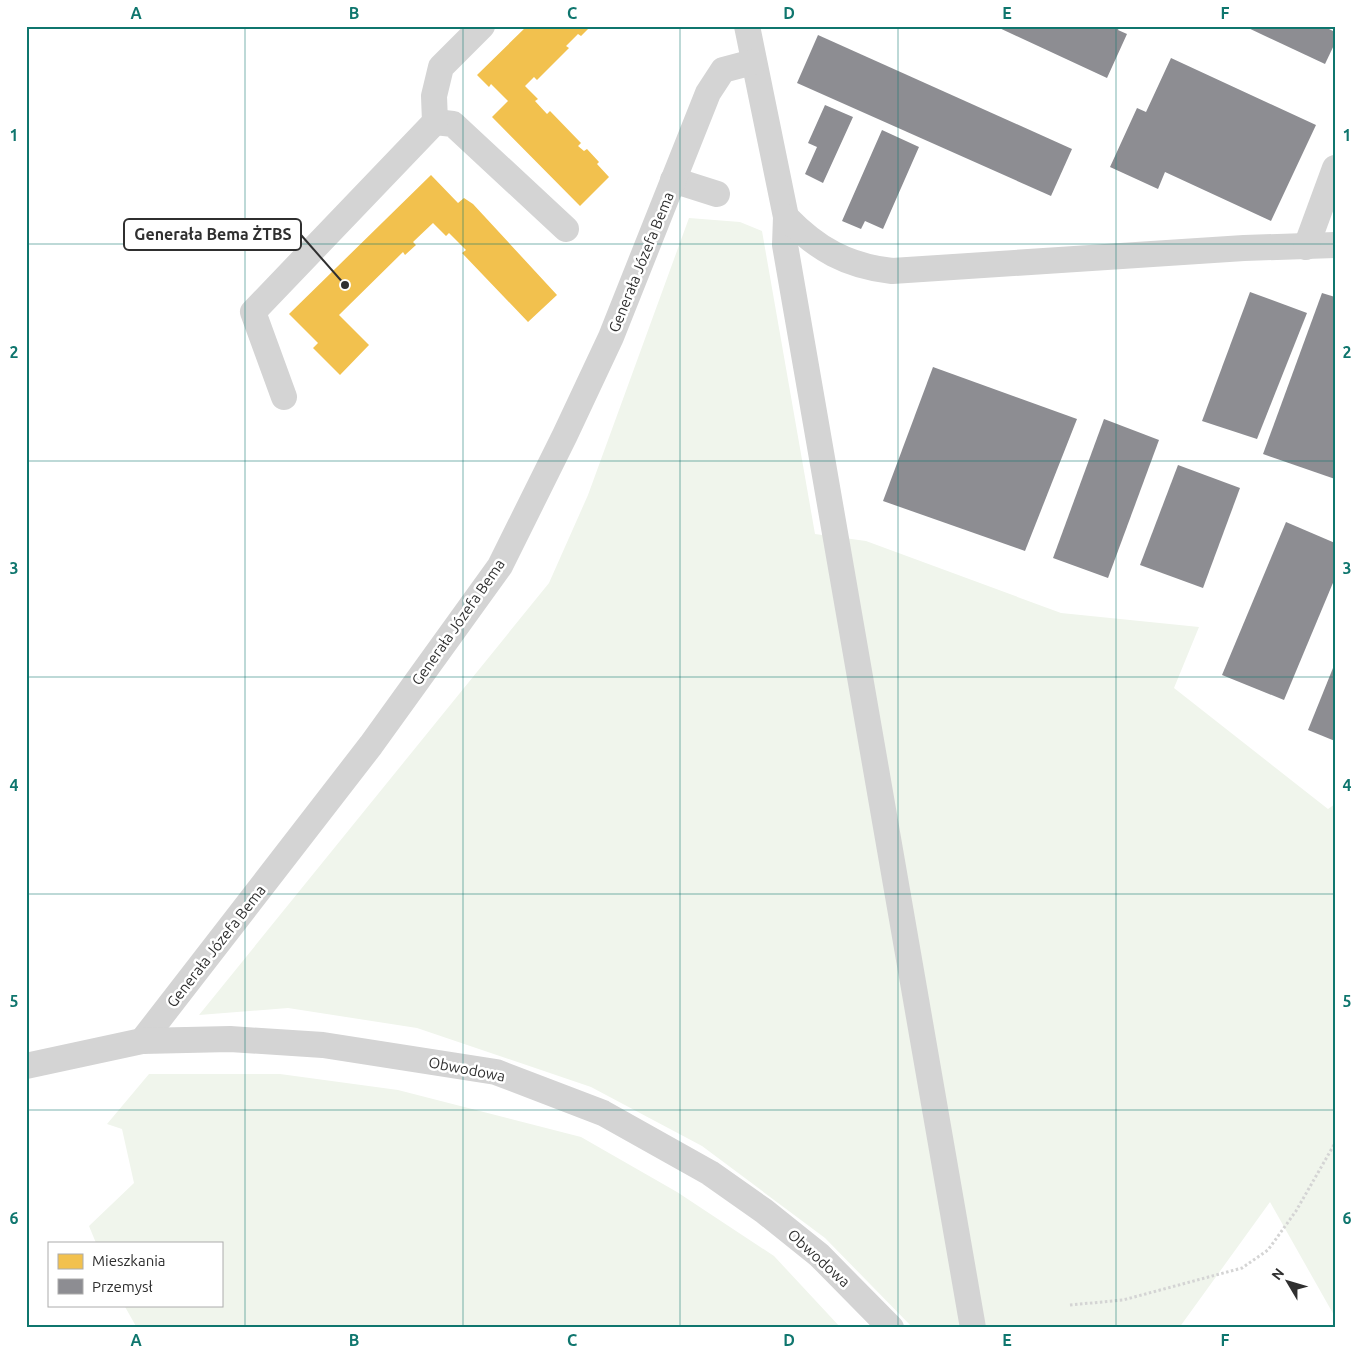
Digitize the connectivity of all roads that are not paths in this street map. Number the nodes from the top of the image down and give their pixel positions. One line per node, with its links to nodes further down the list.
1 (482, 26): 4 (street)
2 (747, 26): 3 (street)
3 (753, 62): 6 (street, Generała Józefa Bema); 8 (street)
4 (435, 122): 9 (street); 12 (street)
5 (1335, 168): 11 (street)
6 (673, 180): 7 (street); 13 (street, Generała Józefa Bema)
7 (717, 194)
8 (786, 217): 11 (street); 16 (street)
9 (566, 229)
10 (1335, 245): 11 (street)
11 (1306, 247)
12 (284, 397)
13 (142, 1041): 14 (street, Obwodowa); 15 (street, Obwodowa)
14 (26, 1066)
15 (891, 1328)
16 (972, 1328)

